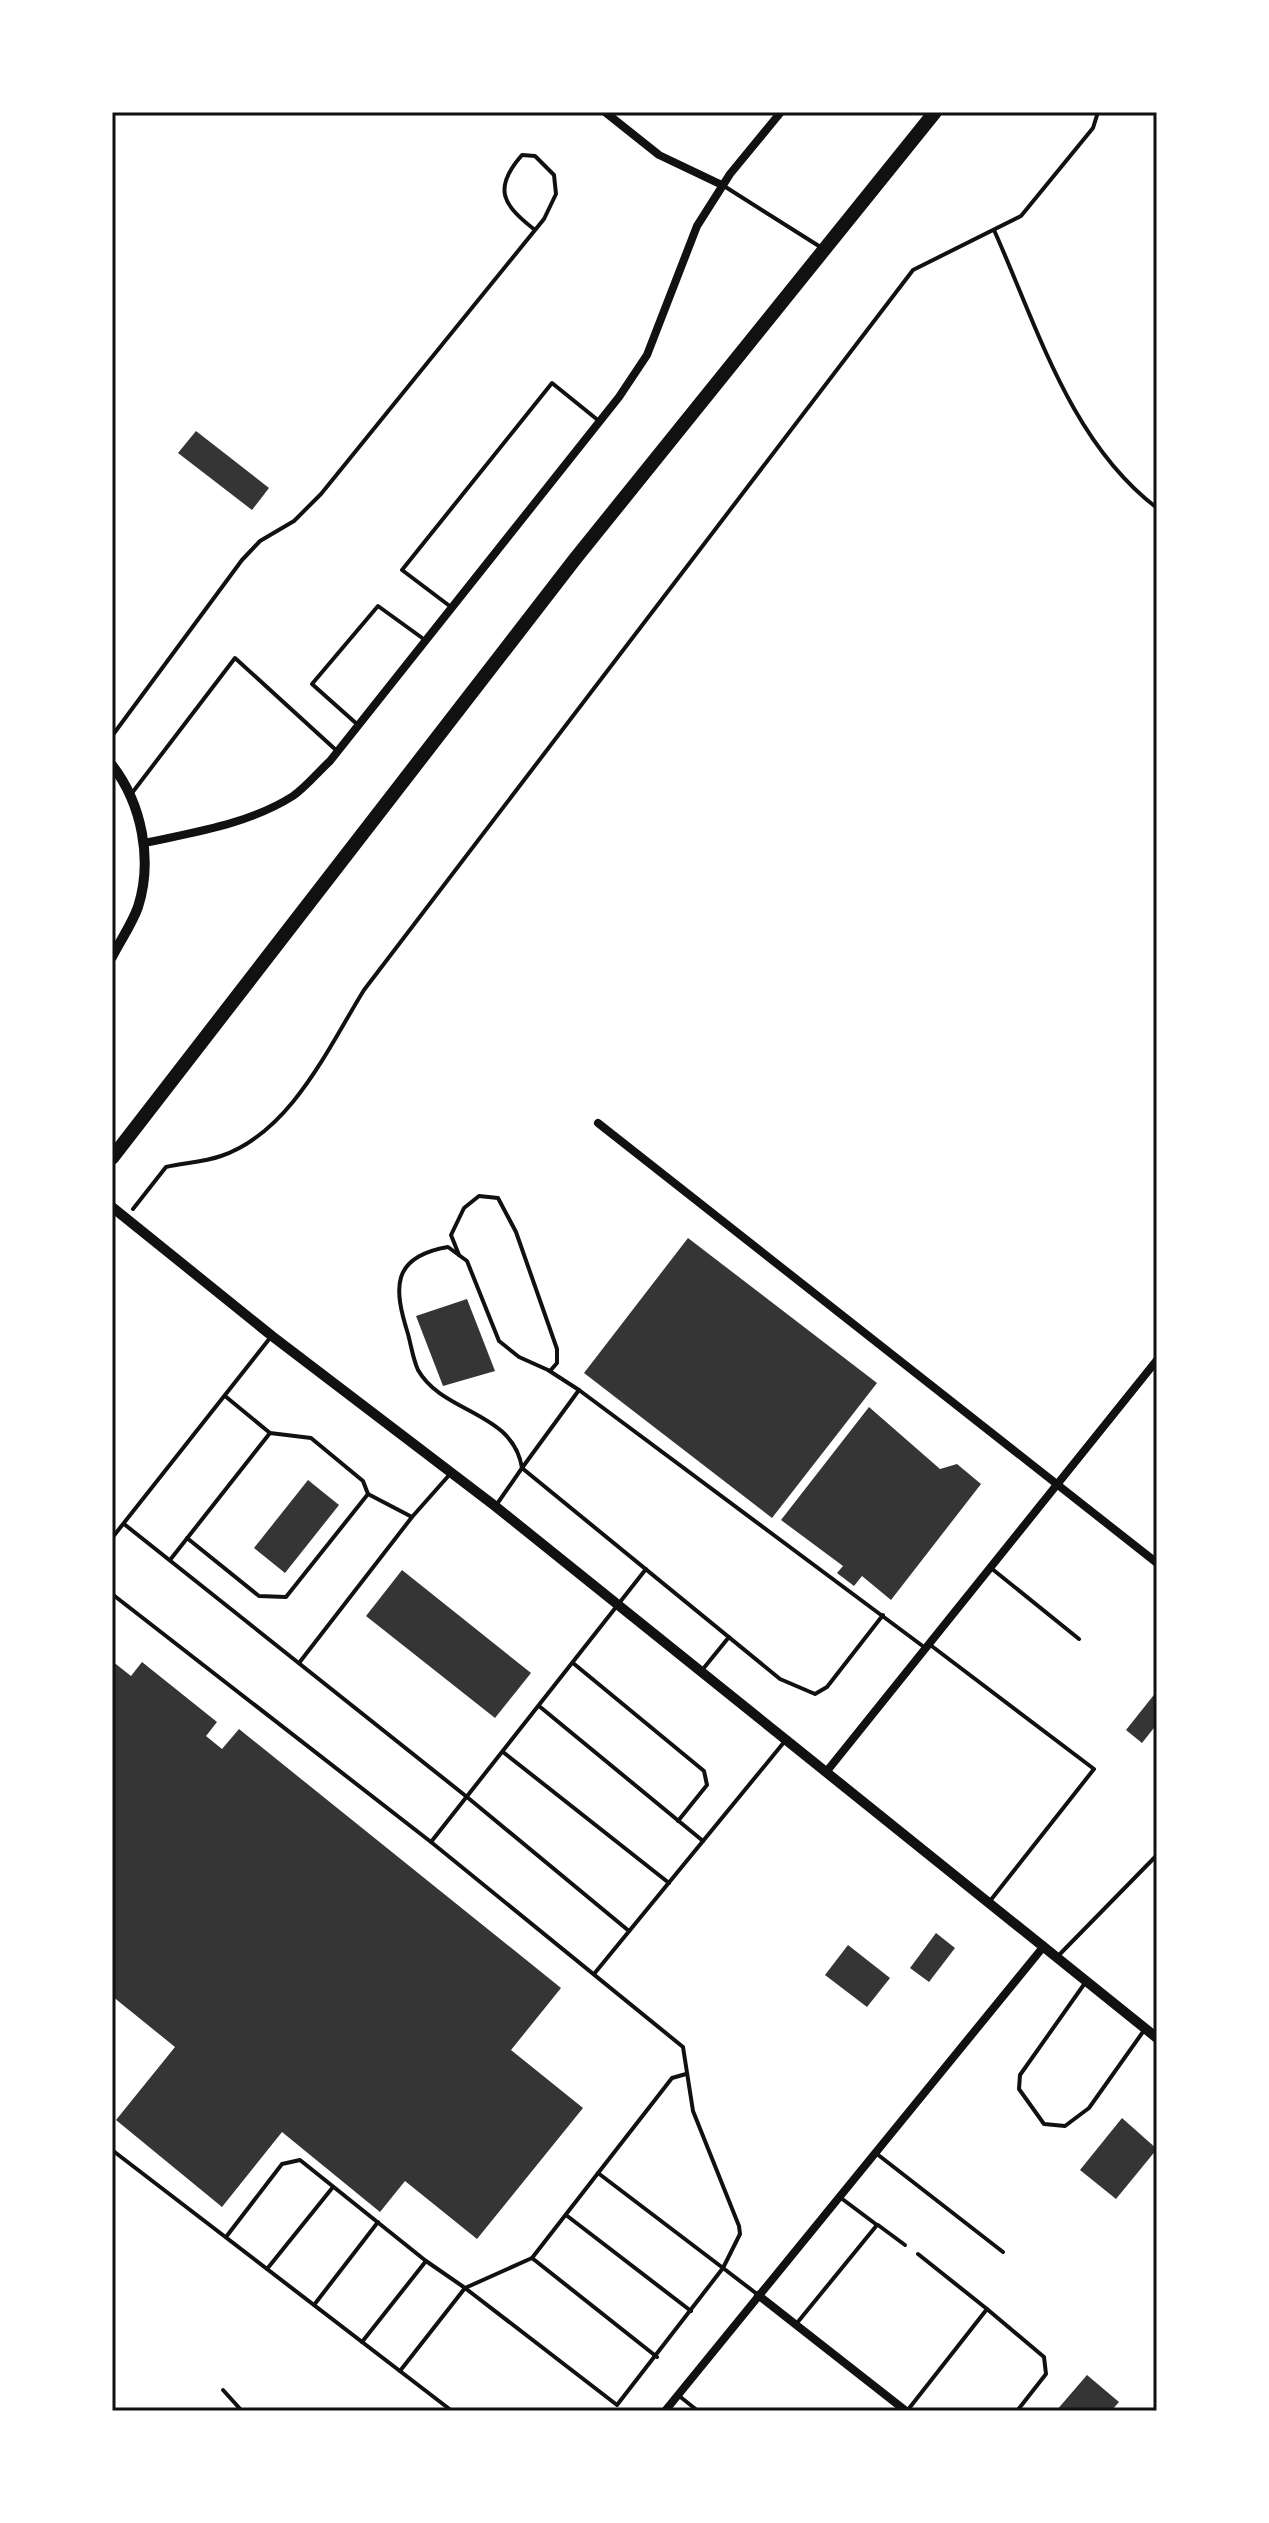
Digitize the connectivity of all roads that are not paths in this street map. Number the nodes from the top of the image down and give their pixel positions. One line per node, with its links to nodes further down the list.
1 (605, 112): 4 (street)
2 (781, 112): 4 (street)
3 (935, 112): 6 (highway)
4 (722, 185): 6 (lane); 7 (street)
5 (535, 230): 5 (lane); 11 (lane)
6 (824, 249): 18 (highway)
7 (599, 421): 8 (street); 8 (lane)
8 (453, 608): 9 (street)
9 (428, 642): 10 (street); 10 (lane)
10 (358, 725): 12 (street)
11 (112, 736)
12 (338, 752): 14 (lane); 15 (street)
13 (112, 765): 14 (street)
14 (131, 795): 15 (street)
15 (145, 843): 16 (street)
16 (112, 957)
17 (598, 1123): 29 (street)
18 (112, 1158)
19 (112, 1207): 21 (street)
20 (459, 1256): 23 (lane); 23 (lane); 27 (lane)
21 (272, 1336): 25 (lane); 28 (street)
22 (1157, 1360): 29 (street)
23 (550, 1371): 24 (lane)
24 (579, 1390): 27 (lane); 42 (lane)
25 (225, 1396): 26 (lane); 33 (lane)
26 (270, 1433): 30 (lane); 35 (lane)
27 (522, 1468): 31 (lane); 39 (lane)
28 (451, 1473): 31 (street); 32 (lane)
29 (1059, 1484): 37 (street); 38 (street)
30 (368, 1494): 32 (lane); 35 (lane)
31 (495, 1506): 41 (street)
32 (412, 1517): 46 (lane)
33 (124, 1524): 34 (lane); 36 (lane)
34 (112, 1538)
35 (187, 1538): 36 (lane)
36 (170, 1560): 46 (lane)
37 (1157, 1563)
38 (991, 1568): 44 (lane); 45 (street)
39 (646, 1569): 41 (lane); 43 (lane)
40 (112, 1594): 56 (lane)
41 (618, 1604): 47 (lane); 48 (street)
42 (883, 1615): 43 (lane); 45 (lane)
43 (729, 1637): 48 (lane)
44 (1079, 1639)
45 (928, 1646): 52 (street); 59 (lane)
46 (299, 1663): 53 (lane)
47 (573, 1663): 49 (lane); 54 (lane)
48 (701, 1670): 50 (street)
49 (539, 1706): 51 (lane); 54 (lane)
50 (787, 1739): 52 (street); 55 (lane)
51 (503, 1752): 53 (lane); 58 (lane)
52 (827, 1771): 59 (street)
53 (467, 1797): 56 (lane); 60 (lane)
54 (678, 1821): 55 (lane)
55 (703, 1841): 58 (lane)
56 (431, 1842): 63 (lane)
57 (1157, 1855): 62 (lane)
58 (669, 1883): 60 (lane)
59 (990, 1902): 61 (street)
60 (629, 1931): 63 (lane)
61 (1044, 1946): 62 (street); 69 (street)
62 (1058, 1957): 64 (street)
63 (594, 1974): 67 (lane)
64 (1086, 1981): 65 (street); 65 (lane)
65 (1145, 2028): 66 (street)
66 (1157, 2038)
67 (686, 2074): 70 (lane); 82 (lane)
68 (112, 2150): 76 (lane)
69 (875, 2152): 72 (street); 78 (lane)
70 (598, 2173): 73 (lane); 82 (lane)
71 (333, 2187): 74 (lane); 76 (lane); 83 (lane)
72 (839, 2196): 75 (lane); 85 (street)
73 (566, 2215): 80 (lane); 88 (lane)
74 (378, 2222): 81 (lane); 86 (lane)
75 (877, 2225): 77 (lane); 89 (lane)
76 (226, 2237): 83 (lane)
77 (905, 2245)
78 (1003, 2252)
79 (918, 2254): 87 (lane)
80 (532, 2258): 84 (lane); 91 (lane)
81 (426, 2261): 84 (lane); 90 (lane)
82 (723, 2268): 85 (lane); 88 (lane)
83 (267, 2269): 86 (lane)
84 (465, 2288): 92 (lane); 95 (lane)
85 (758, 2295): 89 (street); 94 (street)
86 (314, 2305): 90 (lane)
87 (987, 2309): 101 (lane); 102 (lane)
88 (692, 2311): 91 (lane)
89 (796, 2325): 101 (street)
90 (362, 2342): 92 (lane)
91 (657, 2357): 95 (lane)
92 (400, 2371): 97 (lane)
93 (223, 2390): 96 (lane)
94 (678, 2395): 99 (street); 100 (lane)
95 (617, 2405): 98 (lane)
96 (242, 2411)
97 (452, 2411)
98 (613, 2411)
99 (665, 2411)
100 (698, 2411)
101 (906, 2411)
102 (1017, 2411)

